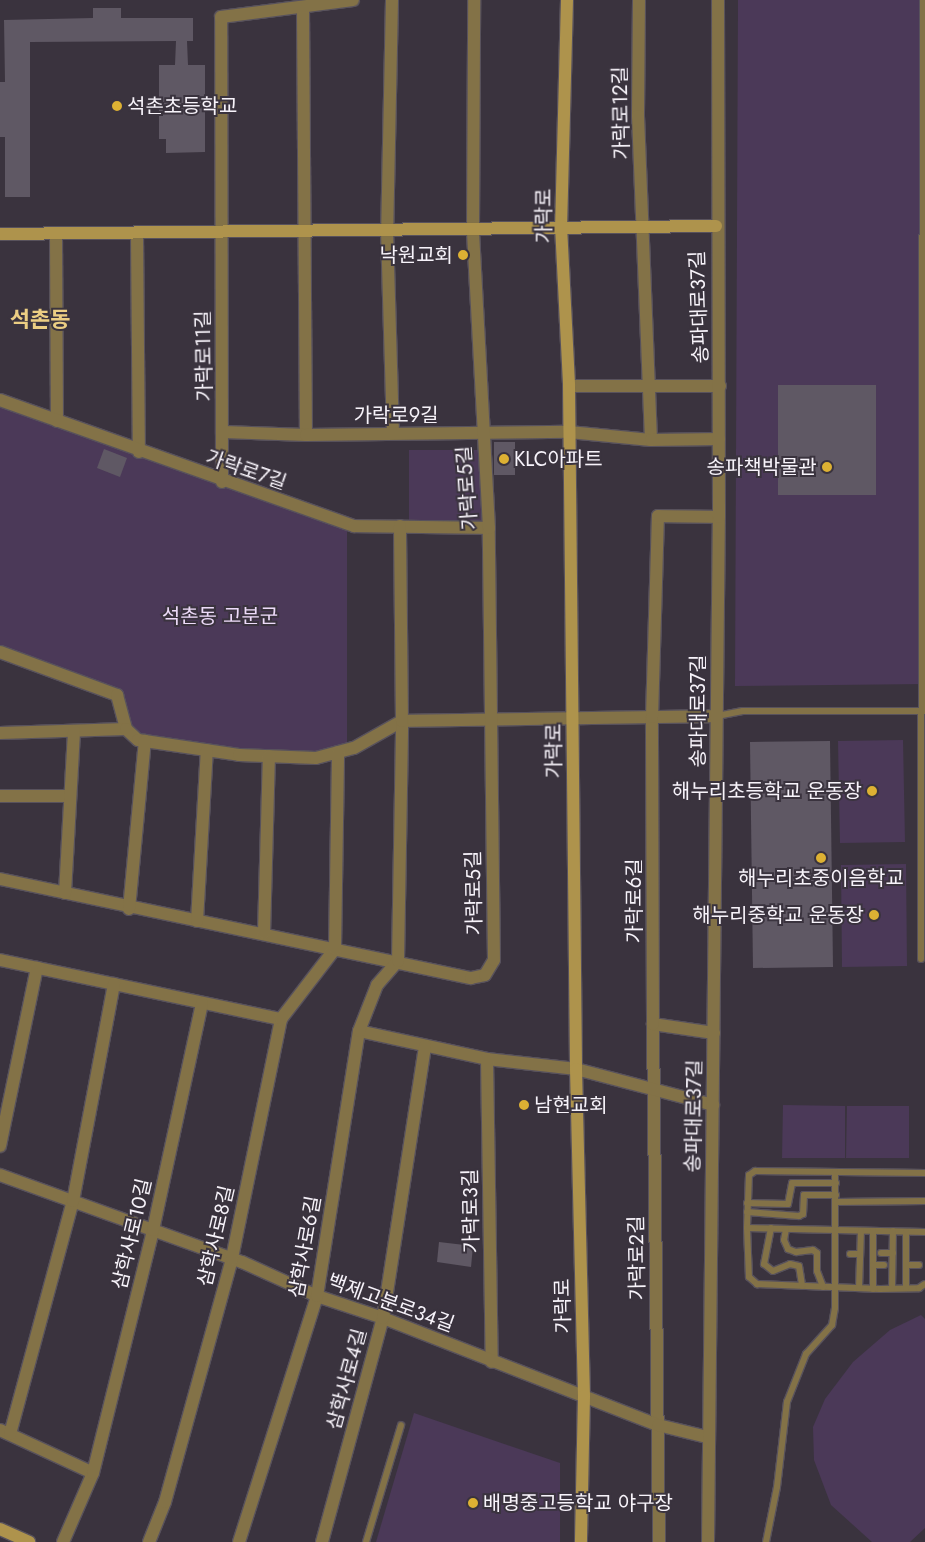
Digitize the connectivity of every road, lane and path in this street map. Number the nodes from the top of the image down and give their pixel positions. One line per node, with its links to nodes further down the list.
1 (353, 0): 8 (street)
2 (392, 0): 15 (street)
3 (474, 0): 12 (street)
4 (566, 0): 9 (street, 가락로)
5 (640, 0): 10 (street, 가락로12길)
6 (718, 0): 11 (street, 송파대로37길)
7 (923, 0): 37 (lane)
8 (303, 9): 13 (street, 가락로11길); 14 (street)
9 (561, 226): 10 (street); 12 (street); 19 (street, 가락로)
10 (642, 226): 11 (street); 20 (street, 가락로12길)
11 (716, 226): 21 (street, 송파대로37길)
12 (474, 229): 15 (street); 27 (street)
13 (221, 230): 14 (street); 17 (street); 24 (street, 가락로11길)
14 (305, 232): 15 (street); 28 (street)
15 (387, 232): 26 (street)
16 (0, 234): 18 (street)
17 (137, 234): 18 (street); 31 (street)
18 (56, 235): 23 (street)
19 (569, 386): 20 (street); 25 (street, 가락로)
20 (650, 386): 21 (street); 30 (street, 가락로12길)
21 (720, 386): 29 (street, 송파대로37길)
22 (0, 400): 23 (street, 가락로7길)
23 (57, 421): 31 (street, 가락로7길)
24 (224, 432): 28 (street, 가락로9길); 32 (street, 가락로11길)
25 (569, 432): 27 (street, 가락로9길); 30 (street); 40 (street, 가락로)
26 (393, 433): 27 (street, 가락로9길); 28 (street, 가락로9길)
27 (482, 434): 35 (street, 가락로5길)
28 (306, 435)
29 (719, 439): 30 (street); 33 (street, 송파대로37길)
30 (651, 440)
31 (139, 452): 32 (street, 가락로7길)
32 (222, 482): 34 (street, 가락로7길)
33 (719, 517): 38 (street, 송파대로37길); 39 (street, 가락로6길)
34 (400, 526): 35 (street, 가락로7길); 42 (street)
35 (489, 528): 41 (street, 가락로5길)
36 (0, 652): 43 (street)
37 (923, 711): 38 (lane); 59 (lane)
38 (717, 716): 39 (street); 67 (street, 송파대로37길)
39 (652, 717): 40 (street); 65 (street, 가락로6길)
40 (573, 718): 41 (street); 70 (street, 가락로)
41 (491, 719): 42 (street); 60 (street, 가락로5길)
42 (402, 721): 48 (street); 60 (street)
43 (126, 729): 44 (street); 46 (street)
44 (74, 731): 45 (street); 51 (street)
45 (0, 733)
46 (145, 741): 47 (street); 54 (street)
47 (207, 750): 49 (street); 55 (street)
48 (338, 752): 49 (street); 57 (street)
49 (269, 756): 56 (street)
50 (0, 796): 51 (street)
51 (70, 796): 53 (street)
52 (0, 879): 53 (street, 가락로5길)
53 (65, 892): 54 (street, 가락로5길)
54 (129, 908): 55 (street, 가락로5길)
55 (197, 921): 56 (street, 가락로5길)
56 (264, 933): 57 (street, 가락로5길)
57 (335, 949): 60 (street, 가락로5길); 64 (street, 삼학사로8길)
58 (0, 960): 61 (street)
59 (921, 960)
60 (398, 961): 66 (street, 삼학사로6길)
61 (37, 968): 62 (street); 73 (street)
62 (114, 984): 63 (street); 79 (street)
63 (202, 1003): 64 (street); 86 (street, 삼학사로10길)
64 (281, 1020): 97 (street, 삼학사로8길)
65 (653, 1024): 67 (street); 71 (street, 가락로6길)
66 (359, 1031): 68 (street); 110 (street, 삼학사로6길)
67 (714, 1033): 72 (street, 송파대로37길)
68 (425, 1046): 69 (street); 111 (street, 삼학사로4길)
69 (487, 1059): 70 (street); 112 (street, 가락로3길)
70 (576, 1069): 71 (street); 113 (street, 가락로)
71 (654, 1090): 72 (street); 115 (street, 가락로2길)
72 (713, 1105): 117 (street, 송파대로37길)
73 (0, 1146)
74 (835, 1172): 75 (lane); 77 (lane); 81 (lane)
75 (925, 1173)
76 (0, 1175): 79 (street, 백제고분로34길)
77 (836, 1183): 78 (lane); 81 (lane)
78 (836, 1198): 80 (lane); 82 (lane); 87 (lane)
79 (73, 1201): 86 (street, 백제고분로34길); 116 (street)
80 (925, 1201)
81 (747, 1203): 82 (lane)
82 (747, 1212): 83 (lane)
83 (747, 1228): 84 (lane); 103 (lane)
84 (771, 1228): 85 (lane); 103 (lane)
85 (786, 1229): 87 (lane); 104 (lane)
86 (153, 1230): 97 (street, 백제고분로34길); 118 (street, 삼학사로10길)
87 (836, 1230): 88 (lane); 105 (lane)
88 (861, 1231): 89 (lane); 96 (lane)
89 (873, 1231): 90 (lane); 98 (lane)
90 (893, 1231): 91 (lane); 94 (lane)
91 (906, 1232): 92 (lane); 100 (lane)
92 (925, 1232)
93 (882, 1253): 94 (lane)
94 (893, 1253): 108 (lane)
95 (850, 1254): 96 (lane)
96 (860, 1254): 106 (lane)
97 (232, 1258): 110 (street, 백제고분로34길); 122 (street, 삼학사로8길)
98 (873, 1265): 99 (lane); 107 (lane)
99 (884, 1265)
100 (906, 1265): 101 (lane); 109 (lane)
101 (919, 1265)
102 (925, 1284): 109 (lane)
103 (802, 1286): 104 (lane)
104 (823, 1287): 105 (lane)
105 (833, 1287): 106 (lane); 129 (lane)
106 (859, 1288): 107 (lane)
107 (873, 1288): 108 (lane)
108 (892, 1288): 109 (lane)
109 (906, 1288)
110 (317, 1296): 111 (street, 백제고분로34길); 123 (street, 삼학사로6길)
111 (383, 1318): 112 (street, 백제고분로34길); 124 (street, 삼학사로4길)
112 (492, 1362): 113 (street, 백제고분로34길)
113 (584, 1396): 115 (street); 126 (street, 가락로)
114 (401, 1425): 125 (lane)
115 (658, 1425): 117 (street); 127 (street, 가락로2길)
116 (5, 1432): 118 (street)
117 (706, 1437): 128 (street, 송파대로37길)
118 (93, 1473): 121 (street, 삼학사로10길)
119 (0, 1529): 120 (street)
120 (28, 1542)
121 (63, 1542)
122 (149, 1542)
123 (239, 1542)
124 (322, 1542)
125 (366, 1542)
126 (581, 1542)
127 (659, 1542)
128 (708, 1542)
129 (766, 1542)

